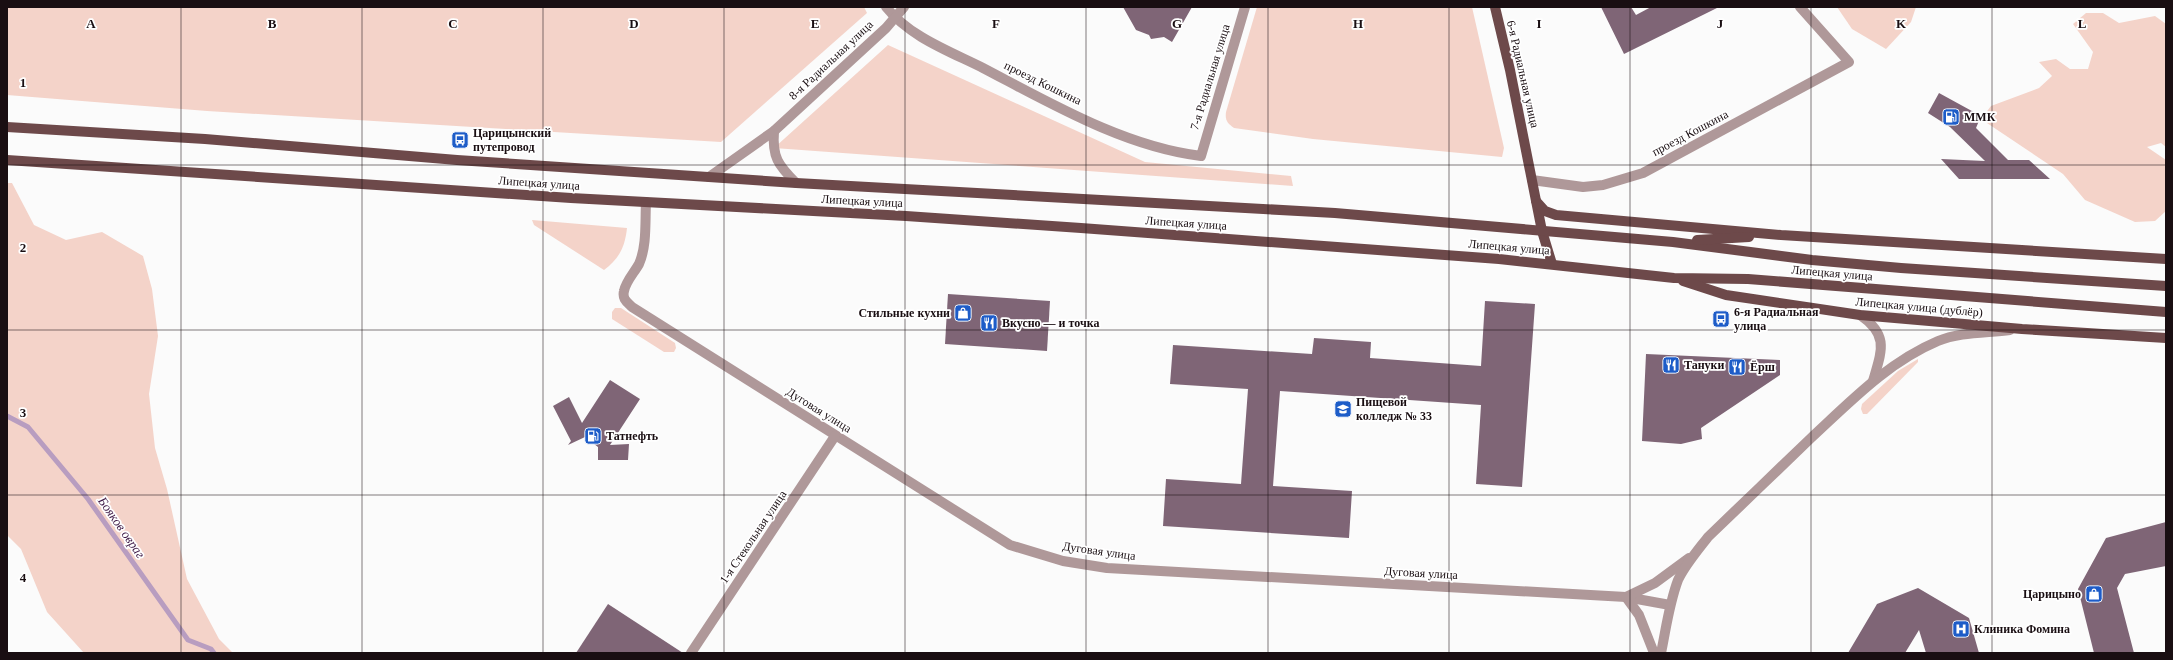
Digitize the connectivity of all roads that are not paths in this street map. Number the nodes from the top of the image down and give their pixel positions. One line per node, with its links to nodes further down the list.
1 (886, 7): 6 (street, проезд Кошкина)
2 (904, 7): 6 (street, 8-я Радиальная улица)
3 (1245, 7): 9 (street, 7-я Радиальная улица)
4 (1494, 7): 12 (main road, 6-я Радиальная улица)
5 (1800, 7): 12 (street, проезд Кошкина)
6 (895, 18): 8 (street, 8-я Радиальная улица); 9 (street, проезд Кошкина)
7 (7, 127): 11 (main road, Липецкая улица)
8 (774, 131): 11 (street, 8-я Радиальная улица); 13 (street)
9 (1201, 156)
10 (7, 160): 14 (main road, Липецкая улица)
11 (709, 177): 13 (main road, Липецкая улица)
12 (1532, 180): 15 (main road, 6-я Радиальная улица)
13 (796, 183): 16 (main road, Липецкая улица)
14 (646, 202): 20 (main road, Липецкая улица); 28 (street, Дуговая улица)
15 (1536, 202): 16 (main road, 6-я Радиальная улица); 17 (main road)
16 (1542, 231): 18 (main road, Липецкая улица); 20 (main road, 6-я Радиальная улица)
17 (1781, 235): 18 (main road); 19 (main road)
18 (1673, 242): 22 (main road, Липецкая улица)
19 (2166, 259)
20 (1552, 264): 21 (main road, Липецкая улица)
21 (1674, 278): 23 (main road, Липецкая улица); 24 (main road, Липецкая улица (дублёр))
22 (2166, 286)
23 (2166, 312)
24 (1860, 315): 25 (main road, Липецкая улица (дублёр)); 27 (street)
25 (2022, 329): 26 (main road, Липецкая улица (дублёр)); 27 (street)
26 (2166, 338)
27 (1873, 381): 29 (street)
28 (835, 436): 30 (street, Дуговая улица); 32 (street, 1-я Стекольная улица)
29 (1694, 555): 30 (street, Дуговая улица); 31 (street)
30 (1626, 597): 31 (street, Дуговая улица); 33 (street)
31 (1670, 605): 34 (street)
32 (691, 653)
33 (1654, 653)
34 (1661, 653)

